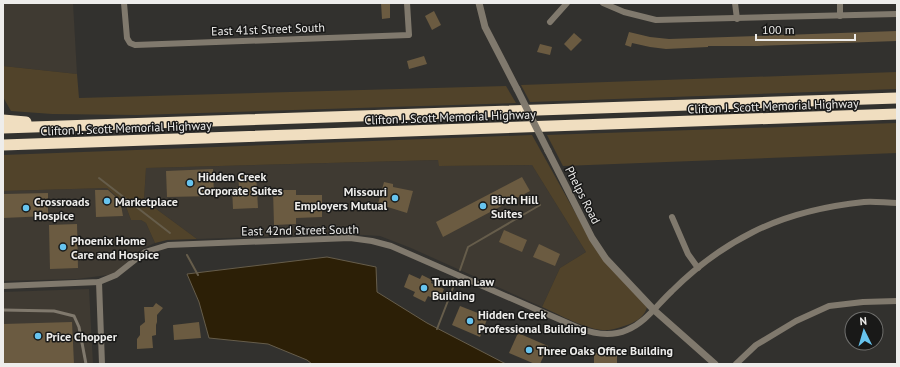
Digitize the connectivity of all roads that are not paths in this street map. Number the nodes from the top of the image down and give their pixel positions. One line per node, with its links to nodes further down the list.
1 (124, 3): 2 (street, East 41st Street South)
2 (407, 3)
3 (479, 3): 25 (street, Phelps Road, bridge)
4 (567, 3): 11 (street)
5 (604, 3): 10 (street)
6 (735, 3): 10 (street)
7 (840, 3): 9 (street)
8 (897, 14): 9 (street)
9 (840, 16): 10 (street)
10 (736, 19)
11 (550, 22)
12 (897, 98): 15 (highway, Clifton J. Scott Memorial Highway)
13 (897, 114): 17 (highway, Clifton J. Scott Memorial Highway)
14 (3, 120): 15 (highway)
15 (60, 126): 16 (highway, Clifton J. Scott Memorial Highway)
16 (3, 128)
17 (3, 145)
18 (897, 203): 20 (street, East 42nd Street South)
19 (672, 217): 20 (street)
20 (698, 268): 25 (street, East 42nd Street South)
21 (99, 282): 22 (street, East 42nd Street South); 25 (street, East 42nd Street South); 27 (street)
22 (3, 286)
23 (897, 301): 29 (street)
24 (3, 310): 26 (lane)
25 (654, 310): 28 (street, Phelps Road)
26 (86, 364)
27 (102, 364)
28 (715, 364)
29 (736, 364)

